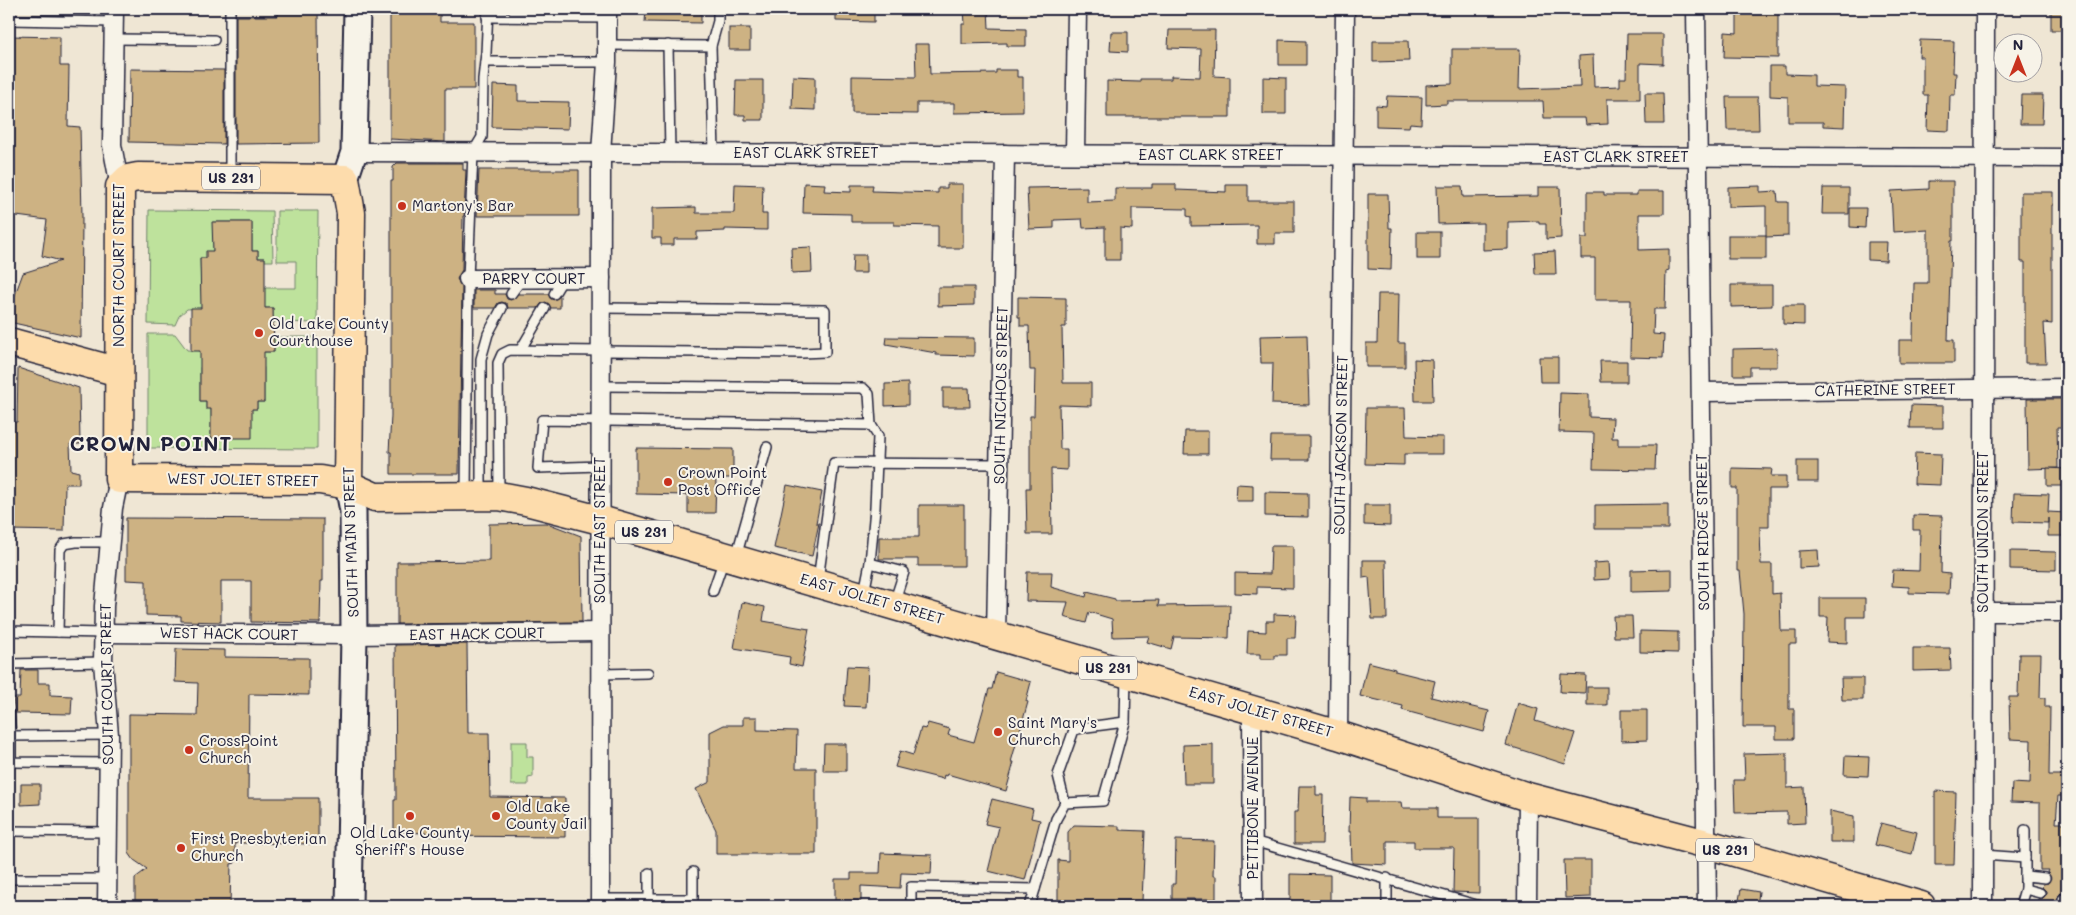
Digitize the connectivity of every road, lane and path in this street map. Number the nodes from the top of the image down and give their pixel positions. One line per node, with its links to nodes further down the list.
1 (230, 9): 28 (lane)
2 (358, 9): 17 (street)
3 (718, 9): 14 (lane)
4 (1077, 9): 23 (street)
5 (1345, 9): 24 (street, SOUTH JACKSON STREET)
6 (1696, 9): 25 (street, SOUTH RIDGE STREET)
7 (1985, 9): 26 (street, SOUTH UNION STREET)
8 (488, 13): 9 (lane); 16 (lane)
9 (607, 14): 15 (street, SOUTH EAST STREET)
10 (9, 20): 11 (lane)
11 (114, 23): 12 (lane); 30 (street, NORTH COURT STREET)
12 (214, 40)
13 (668, 45): 14 (lane); 15 (lane); 20 (lane)
14 (711, 46): 21 (lane)
15 (607, 53): 16 (lane); 19 (street, SOUTH EAST STREET)
16 (485, 62): 18 (lane)
17 (354, 152): 18 (street, EAST CLARK STREET); 29 (street)
18 (473, 152): 19 (street, EAST CLARK STREET); 32 (lane)
19 (601, 153): 20 (street, EAST CLARK STREET); 31 (street, SOUTH EAST STREET)
20 (670, 153): 21 (street, EAST CLARK STREET)
21 (714, 153): 22 (street, EAST CLARK STREET)
22 (1005, 154): 23 (street, EAST CLARK STREET); 52 (street, SOUTH NICHOLS STREET)
23 (1075, 154): 24 (street, EAST CLARK STREET)
24 (1344, 156): 25 (street, EAST CLARK STREET); 82 (street, SOUTH JACKSON STREET)
25 (1698, 157): 26 (street, EAST CLARK STREET); 47 (street, SOUTH RIDGE STREET)
26 (1984, 158): 27 (street, EAST CLARK STREET); 46 (street, SOUTH UNION STREET)
27 (2067, 158)
28 (230, 178): 29 (main road, US 231); 30 (main road, US 231)
29 (345, 179): 55 (main road, SOUTH MAIN STREET)
30 (120, 186): 43 (main road, NORTH COURT STREET)
31 (601, 278): 34 (street, PARRY COURT); 39 (street, SOUTH EAST STREET)
32 (468, 279): 33 (street, PARRY COURT); 56 (lane)
33 (522, 279): 34 (street, PARRY COURT); 35 (lane)
34 (563, 279): 36 (lane)
35 (511, 294)
36 (554, 294)
37 (502, 308): 56 (lane)
38 (546, 308): 41 (lane)
39 (600, 308): 42 (street, SOUTH EAST STREET); 42 (lane)
40 (9, 342): 43 (main road)
41 (521, 349): 42 (lane); 56 (lane)
42 (600, 350): 44 (street, SOUTH EAST STREET)
43 (119, 372): 54 (main road, SOUTH COURT STREET)
44 (601, 386): 48 (street, SOUTH EAST STREET); 49 (lane)
45 (2067, 388): 46 (street, CATHERINE STREET)
46 (1984, 389): 47 (street, CATHERINE STREET); 65 (street, SOUTH UNION STREET)
47 (1702, 392): 91 (street, SOUTH RIDGE STREET)
48 (601, 421): 49 (lane); 53 (street, SOUTH EAST STREET); 53 (lane)
49 (871, 425): 51 (lane)
50 (767, 446): 59 (lane)
51 (876, 464): 52 (lane); 60 (lane); 61 (lane)
52 (1000, 464): 72 (street, SOUTH NICHOLS STREET)
53 (600, 466): 57 (street, SOUTH EAST STREET)
54 (119, 479): 55 (main road, WEST JOLIET STREET / US 231); 58 (street, SOUTH COURT STREET)
55 (348, 485): 56 (main road, WEST JOLIET STREET / US 231); 71 (street, SOUTH MAIN STREET)
56 (482, 497): 57 (main road, WEST JOLIET STREET / US 231)
57 (600, 520): 59 (main road, EAST JOLIET STREET / US 231); 69 (street, SOUTH EAST STREET)
58 (110, 542): 68 (lane); 70 (street, SOUTH COURT STREET)
59 (730, 558): 61 (main road, EAST JOLIET STREET / US 231); 62 (lane)
60 (870, 562): 63 (lane); 64 (lane)
61 (818, 583): 63 (main road, EAST JOLIET STREET / US 231)
62 (713, 592)
63 (863, 595): 64 (main road, EAST JOLIET STREET / US 231)
64 (894, 605): 72 (main road, EAST JOLIET STREET / US 231)
65 (1983, 612): 66 (street); 92 (street, SOUTH UNION STREET)
66 (2067, 612)
67 (9, 631): 68 (lane)
68 (58, 632): 70 (lane)
69 (600, 632): 71 (street, EAST HACK COURT); 76 (street, SOUTH EAST STREET)
70 (104, 633): 71 (street, WEST HACK COURT); 73 (street, SOUTH COURT STREET)
71 (354, 635): 108 (street, SOUTH MAIN STREET)
72 (996, 635): 75 (main road, EAST JOLIET STREET / US 231)
73 (103, 662): 74 (lane); 81 (street, SOUTH COURT STREET)
74 (9, 664)
75 (1126, 673): 78 (main road, EAST JOLIET STREET / US 231); 80 (lane)
76 (600, 674): 77 (lane); 105 (street, SOUTH EAST STREET)
77 (648, 674)
78 (1252, 710): 82 (main road, EAST JOLIET STREET / US 231); 90 (street, PETTIBONE AVENUE)
79 (9, 714): 83 (lane)
80 (1125, 722): 86 (lane); 86 (lane)
81 (109, 735): 83 (lane); 84 (street, SOUTH COURT STREET)
82 (1338, 735): 85 (main road, EAST JOLIET STREET / US 231)
83 (11, 736): 84 (lane)
84 (108, 763): 89 (street, SOUTH COURT STREET)
85 (1528, 797): 91 (main road, EAST JOLIET STREET / US 231); 114 (street)
86 (1065, 803): 101 (lane)
87 (2025, 830): 93 (lane)
88 (9, 831): 89 (lane)
89 (108, 832): 100 (street, SOUTH COURT STREET)
90 (1253, 841): 98 (lane); 111 (street, PETTIBONE AVENUE)
91 (1707, 844): 115 (street, SOUTH RIDGE STREET); 116 (main road, EAST JOLIET STREET / US 231)
92 (1983, 855): 93 (lane); 117 (street, SOUTH UNION STREET)
93 (2025, 858): 96 (lane)
94 (649, 872): 104 (lane)
95 (693, 872): 104 (lane)
96 (2025, 876): 99 (lane); 102 (lane)
97 (9, 878): 100 (lane)
98 (1387, 878): 112 (lane); 113 (lane)
99 (2045, 878)
100 (108, 879): 107 (street, SOUTH COURT STREET)
101 (1035, 889): 109 (lane); 110 (lane)
102 (2025, 889): 103 (lane); 106 (lane)
103 (2040, 893)
104 (649, 899): 105 (lane)
105 (600, 903)
106 (2020, 905): 118 (lane)
107 (107, 906)
108 (349, 906)
109 (911, 906)
110 (1030, 906)
111 (1253, 906)
112 (1387, 906)
113 (1480, 906)
114 (1527, 906)
115 (1707, 906)
116 (1921, 906)
117 (1983, 906)
118 (2031, 906)

